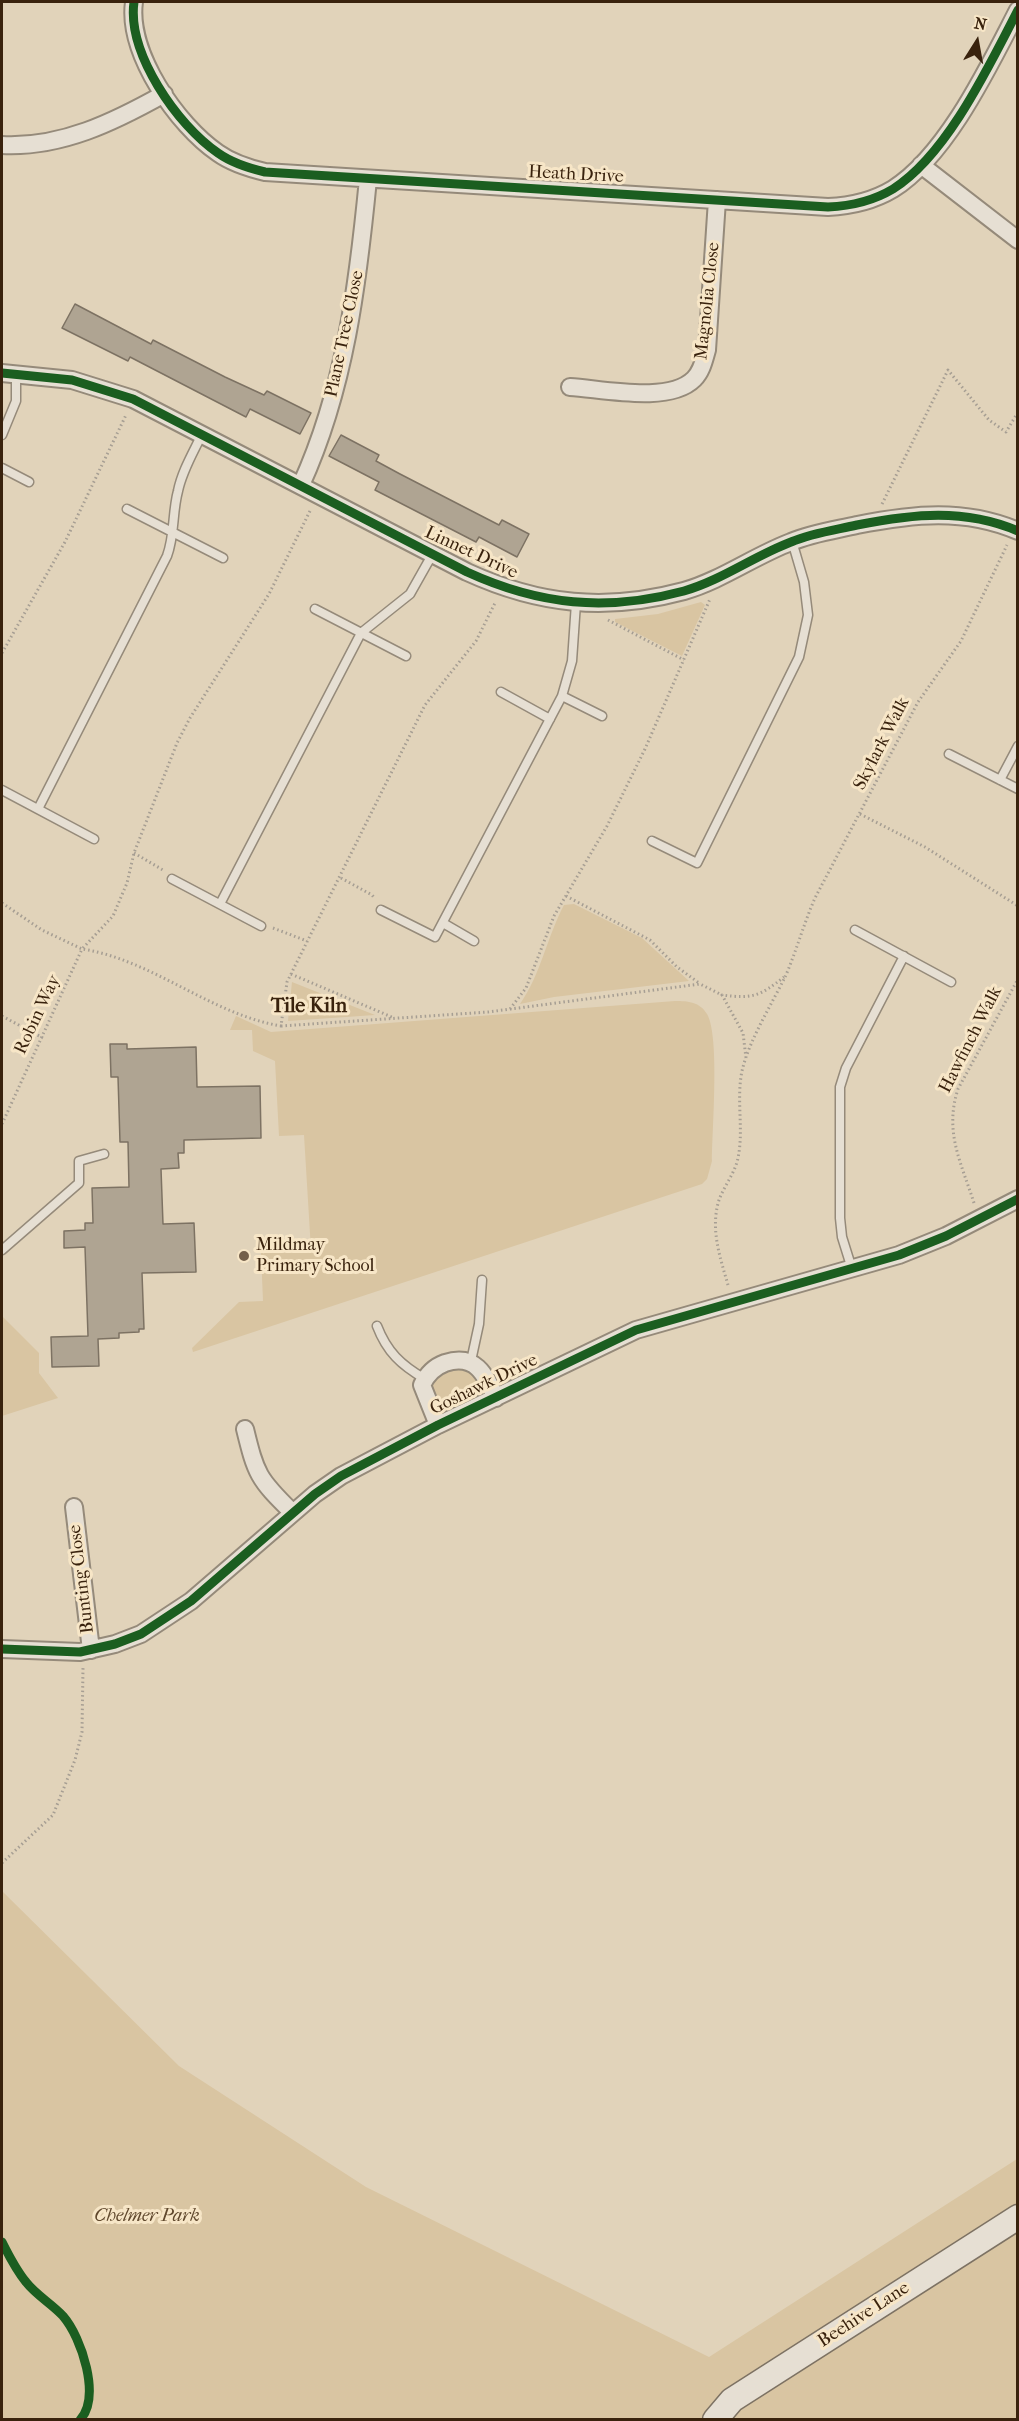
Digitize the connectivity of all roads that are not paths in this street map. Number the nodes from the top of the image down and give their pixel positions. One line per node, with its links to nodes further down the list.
1 (134, 2): 3 (street, Heath Drive)
2 (1017, 10): 5 (street, Heath Drive)
3 (164, 94): 4 (street); 6 (street, Heath Drive)
4 (2, 145)
5 (921, 165): 7 (street, Heath Drive); 8 (street)
6 (368, 178): 7 (street, Heath Drive); 15 (street, Plane Tree Close)
7 (717, 200): 10 (street, Magnolia Close)
8 (1017, 240)
9 (9, 374): 11 (street, Linnet Drive); 12 (lane)
10 (570, 387)
11 (202, 434): 15 (street, Linnet Drive); 18 (lane)
12 (2, 435)
13 (2, 468): 14 (lane)
14 (29, 482)
15 (301, 485): 20 (street, Linnet Drive)
16 (128, 509): 18 (lane)
17 (1016, 530): 19 (street, Linnet Drive)
18 (173, 532): 21 (lane); 35 (lane)
19 (792, 541): 22 (street, Linnet Drive); 37 (lane)
20 (432, 555): 22 (street, Linnet Drive); 24 (lane)
21 (223, 558)
22 (576, 603): 27 (lane)
23 (315, 609): 24 (lane)
24 (361, 633): 25 (lane); 39 (lane)
25 (406, 656)
26 (501, 692): 29 (lane)
27 (562, 696): 28 (lane); 29 (lane)
28 (602, 716)
29 (550, 719): 41 (lane)
30 (1017, 746): 32 (lane)
31 (949, 754): 32 (lane)
32 (1000, 780): 33 (lane)
33 (1017, 789)
34 (2, 790): 35 (lane)
35 (38, 809): 36 (lane)
36 (94, 838)
37 (652, 841)
38 (172, 879): 39 (lane)
39 (220, 904): 42 (lane)
40 (381, 910): 41 (lane)
41 (443, 923): 44 (lane)
42 (261, 926)
43 (855, 930): 45 (lane)
44 (474, 941)
45 (904, 956): 46 (lane); 50 (lane)
46 (951, 982)
47 (104, 1154): 49 (lane)
48 (1017, 1199): 50 (street, Goshawk Drive)
49 (2, 1250)
50 (852, 1269): 55 (street, Goshawk Drive)
51 (482, 1280): 53 (lane)
52 (377, 1326): 54 (lane)
53 (471, 1361): 54 (street, Goshawk Drive); 55 (street, Goshawk Drive)
54 (425, 1379): 56 (street, Goshawk Drive)
55 (496, 1398): 56 (street, Goshawk Drive)
56 (438, 1425): 59 (street, Goshawk Drive)
57 (245, 1429): 59 (street)
58 (74, 1507): 61 (street, Bunting Close)
59 (292, 1512): 61 (street, Goshawk Drive)
60 (2, 1649): 61 (street, Goshawk Drive)
61 (85, 1651)
62 (1017, 2217): 63 (main road, Beehive Lane)
63 (715, 2420)

